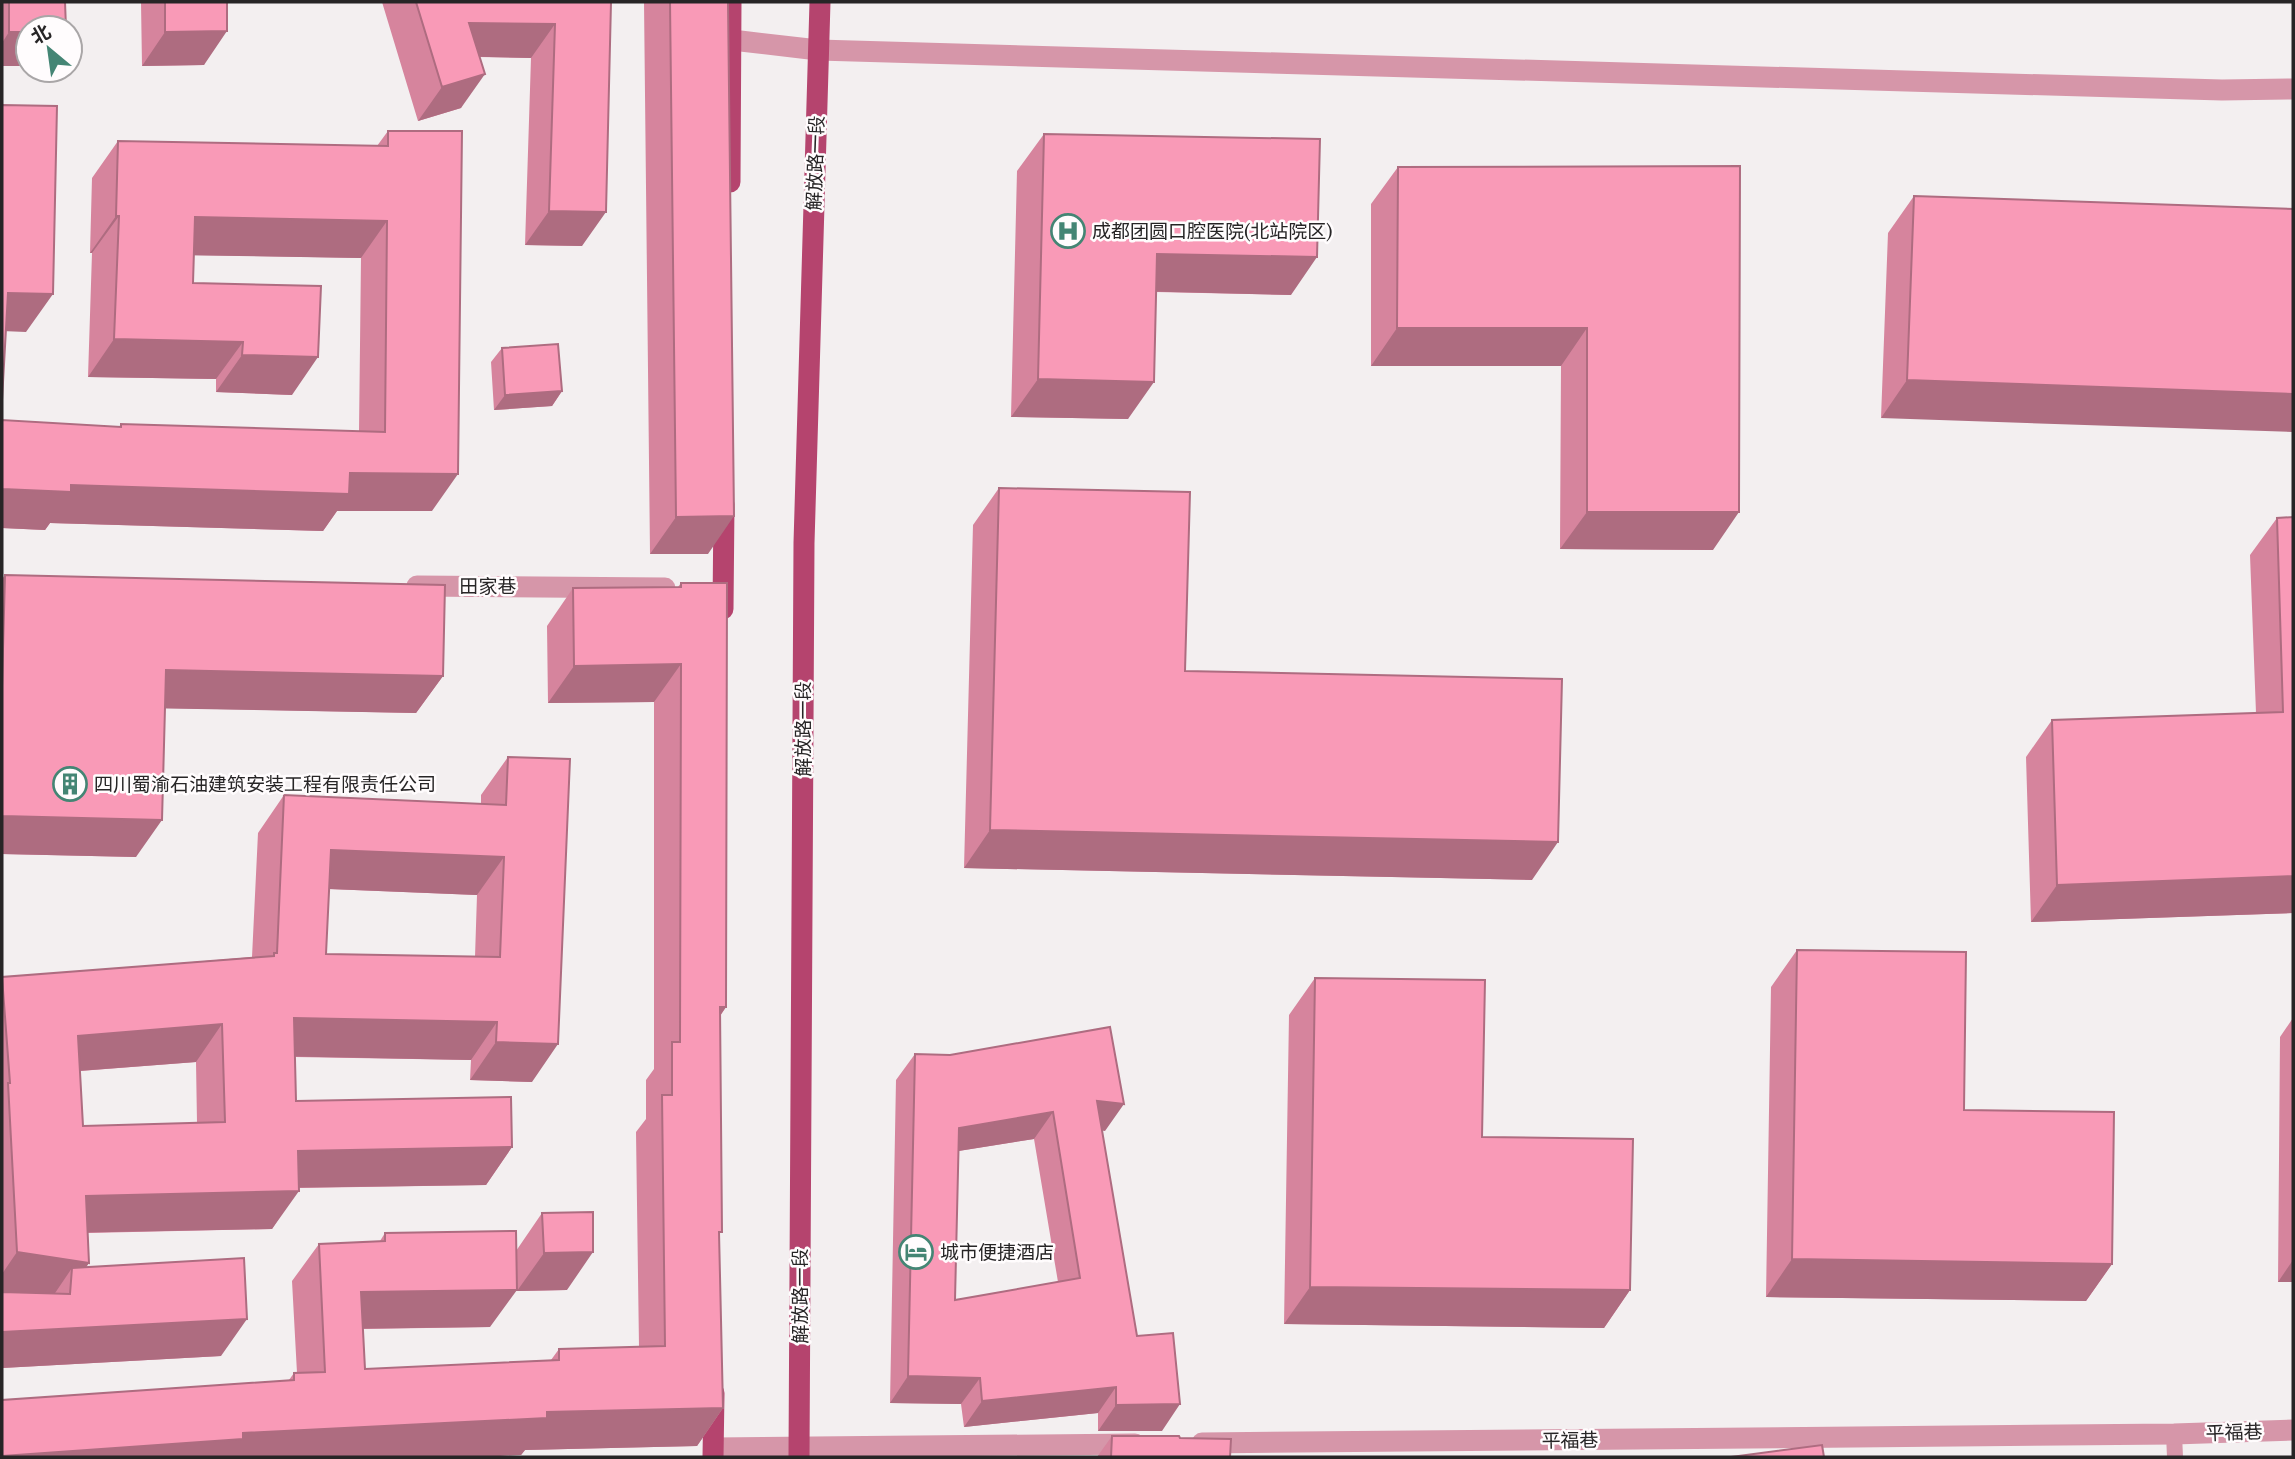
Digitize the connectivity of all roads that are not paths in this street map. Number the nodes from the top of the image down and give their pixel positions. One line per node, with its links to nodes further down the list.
1 (732, 2): 3 (main road)
2 (820, 2): 4 (main road, 解放路一段)
3 (732, 40): 4 (street); 6 (main road)
4 (818, 50): 5 (street); 17 (main road, 解放路一段)
5 (2293, 89)
6 (729, 205)
7 (725, 481): 10 (main road)
8 (390, 585): 9 (street, 田家巷)
9 (681, 588)
10 (722, 630)
11 (714, 1378): 16 (main road)
12 (2293, 1430): 13 (street, 平福巷)
13 (2174, 1434): 14 (street, 平福巷); 18 (lane)
14 (1188, 1443)
15 (1160, 1444): 17 (street)
16 (714, 1452): 17 (street)
17 (799, 1452)
18 (2175, 1457)

